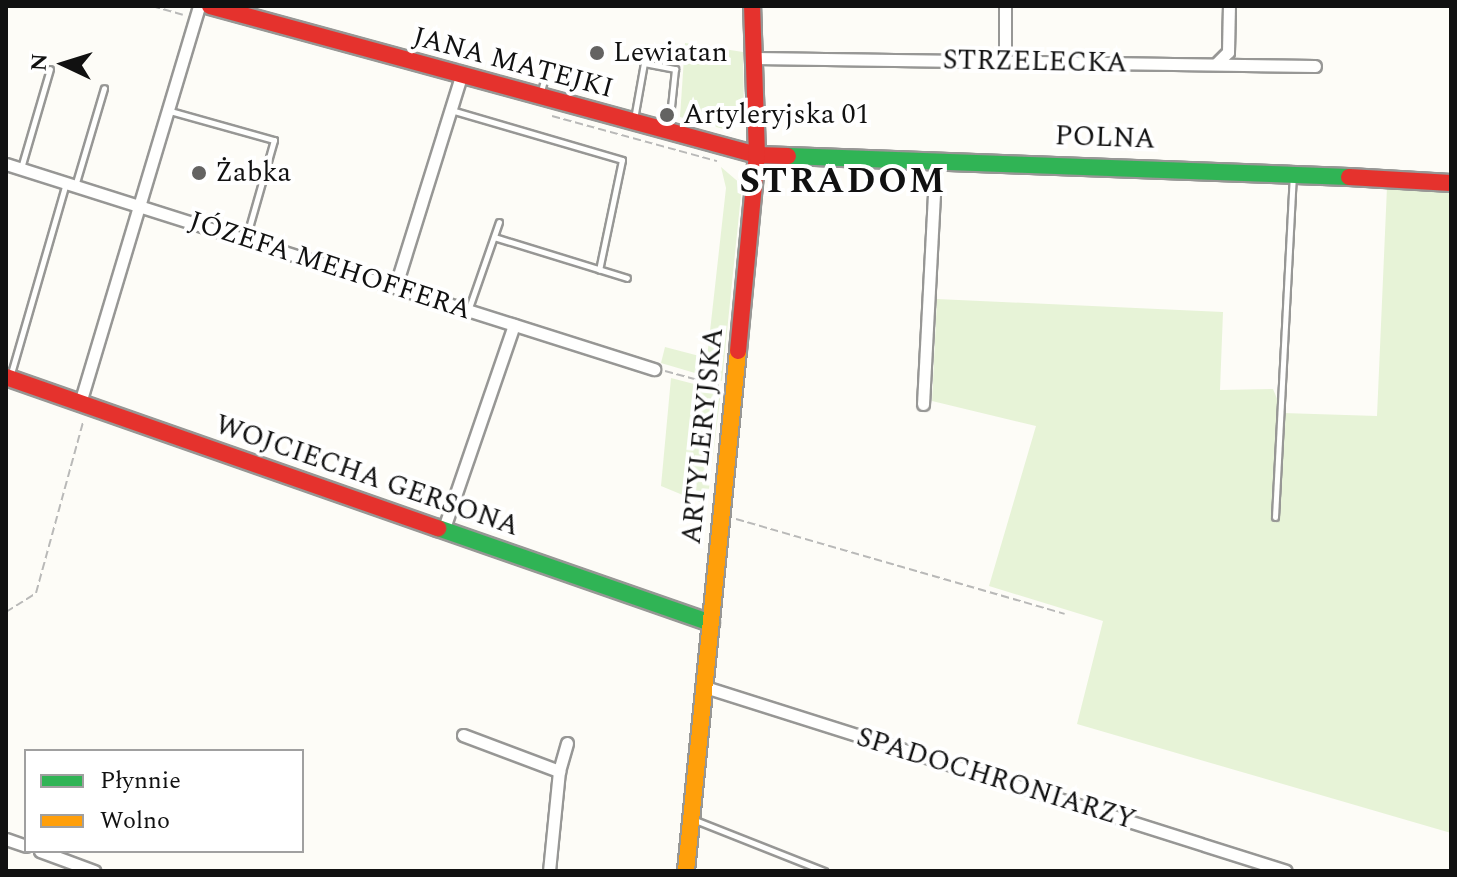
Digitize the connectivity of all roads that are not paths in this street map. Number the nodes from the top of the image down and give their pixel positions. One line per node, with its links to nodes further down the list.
1 (210, 6): 11 (street, JANA MATEJKI)
2 (752, 6): 6 (street, ARTYLERYJSKA)
3 (1005, 6): 7 (street)
4 (1229, 6): 8 (street)
5 (197, 12): 17 (street)
6 (755, 58): 7 (street, STRZELECKA); 19 (street, ARTYLERYJSKA)
7 (1005, 61): 8 (street, STRZELECKA)
8 (1216, 64): 9 (street, STRZELECKA)
9 (1315, 66)
10 (50, 69): 22 (lane)
11 (461, 76): 14 (street, JANA MATEJKI); 16 (street)
12 (544, 80): 14 (lane)
13 (104, 88): 25 (lane)
14 (539, 97): 18 (street, JANA MATEJKI)
15 (671, 107): 18 (lane)
16 (450, 109): 30 (lane); 32 (street)
17 (167, 110): 26 (street); 29 (lane)
18 (633, 122): 19 (street, JANA MATEJKI)
19 (757, 155): 20 (street, POLNA); 41 (street, ARTYLERYJSKA)
20 (936, 160): 23 (street, POLNA); 38 (street)
21 (6, 164): 22 (street, JÓZEFA MEHOFFERA)
22 (21, 169): 25 (street, JÓZEFA MEHOFFERA)
23 (1293, 174): 24 (street, POLNA); 39 (lane)
24 (1451, 183)
25 (70, 185): 26 (street, JÓZEFA MEHOFFERA); 36 (lane)
26 (139, 205): 29 (street, JÓZEFA MEHOFFERA); 37 (street)
27 (499, 222): 28 (lane)
28 (494, 237): 30 (lane); 33 (lane)
29 (246, 239): 32 (street, JÓZEFA MEHOFFERA)
30 (599, 270): 31 (lane)
31 (627, 278)
32 (396, 285): 33 (street, JÓZEFA MEHOFFERA)
33 (469, 309): 34 (street, JÓZEFA MEHOFFERA)
34 (514, 325): 35 (street, JÓZEFA MEHOFFERA); 40 (street)
35 (654, 369)
36 (8, 377): 37 (street, WOJCIECHA GERSONA)
37 (83, 404): 40 (street, WOJCIECHA GERSONA)
38 (923, 404)
39 (1275, 517)
40 (443, 531): 41 (street, WOJCIECHA GERSONA)
41 (711, 623): 42 (street, ARTYLERYJSKA)
42 (705, 687): 46 (street, ARTYLERYJSKA); 52 (street, SPADOCHRONIARZY)
43 (463, 735): 45 (street)
44 (567, 743): 45 (street)
45 (559, 771): 49 (street)
46 (692, 819): 50 (street, ARTYLERYJSKA); 51 (lane)
47 (45, 853): 48 (street)
48 (94, 871)
49 (549, 871)
50 (686, 871)
51 (824, 871)
52 (1286, 871)

